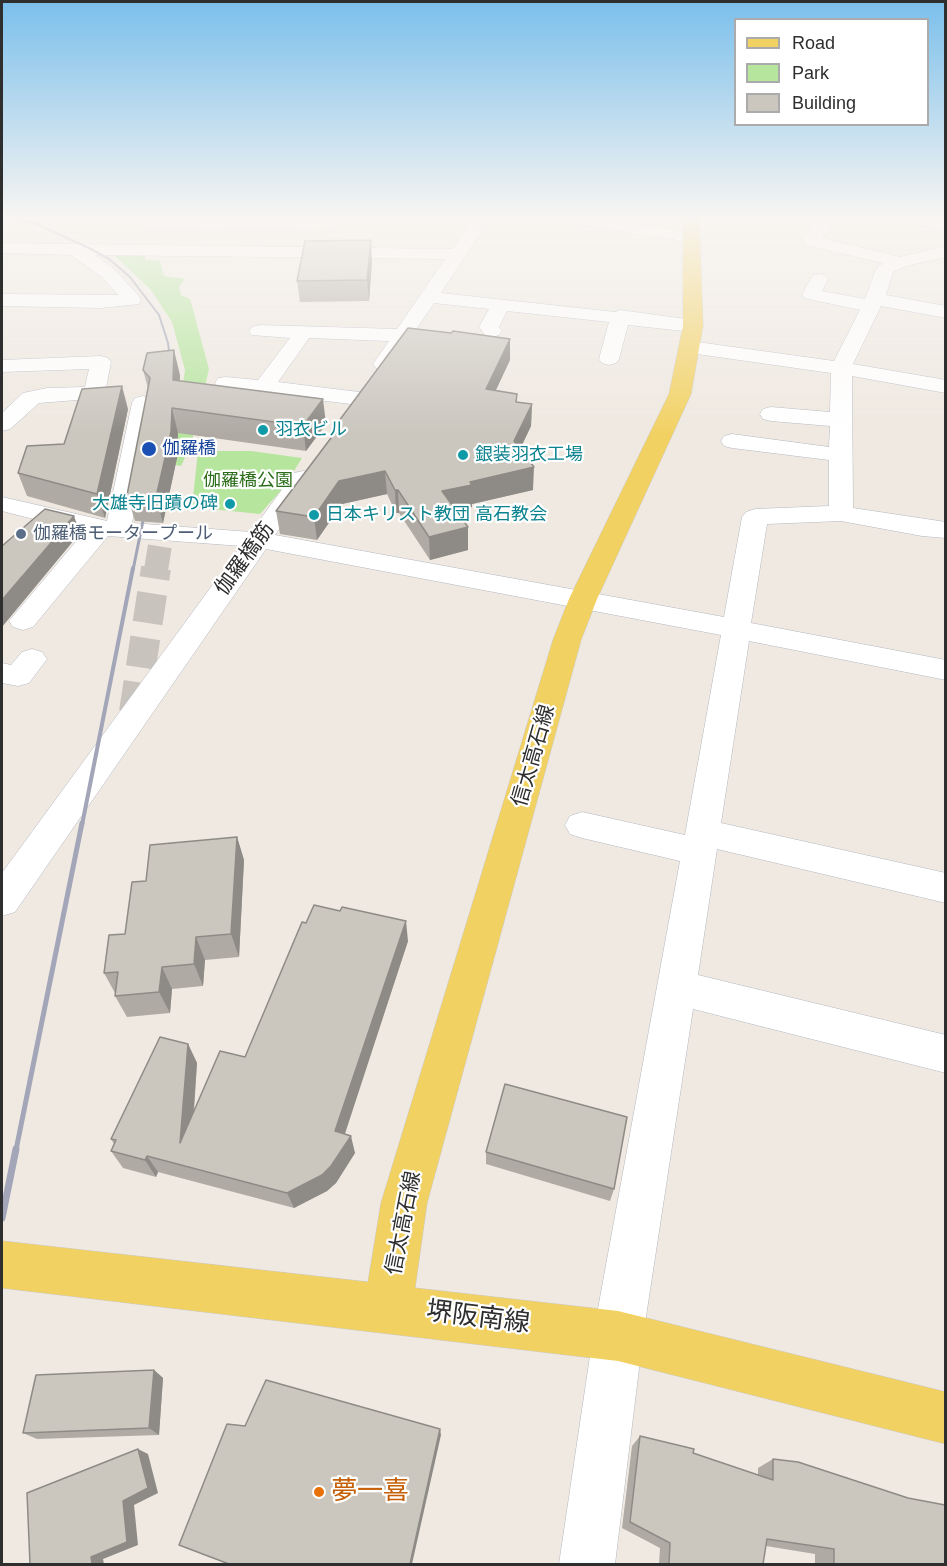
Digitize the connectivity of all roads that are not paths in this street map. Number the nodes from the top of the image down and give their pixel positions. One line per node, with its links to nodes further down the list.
1 (121, 288): 7 (street)
2 (435, 288): 6 (street)
3 (692, 288): 16 (main road, 信太高石線)
4 (814, 288): 8 (street)
5 (877, 288): 8 (street)
6 (430, 297): 9 (street); 15 (street)
7 (2, 300)
8 (872, 302): 10 (street); 19 (street)
9 (501, 304): 11 (street); 13 (street)
10 (945, 312)
11 (620, 316): 16 (street); 17 (street)
12 (259, 331): 14 (street)
13 (492, 331)
14 (304, 332): 15 (street); 21 (street)
15 (403, 335): 21 (street)
16 (692, 337): 19 (street); 35 (main road, 信太高石線)
17 (609, 359)
18 (2, 366): 26 (street)
19 (841, 368): 22 (street); 25 (street)
20 (226, 383): 21 (street)
21 (264, 387)
22 (945, 387)
23 (143, 403): 32 (street)
24 (771, 414): 25 (street)
25 (840, 420): 29 (street)
26 (2, 424)
27 (732, 441): 29 (street)
28 (319, 455): 34 (street, 伽羅橋筋)
29 (841, 455): 31 (street)
30 (2, 504): 32 (street)
31 (841, 513): 33 (street); 37 (street)
32 (110, 529): 34 (street); 36 (street)
33 (945, 530)
34 (259, 540): 35 (street); 44 (street, 伽羅橋筋)
35 (583, 599): 37 (street); 48 (main road, 信太高石線)
36 (23, 621)
37 (736, 630): 39 (street); 42 (street)
38 (32, 659): 40 (street)
39 (945, 670)
40 (2, 673)
41 (582, 825): 42 (street)
42 (701, 842): 43 (street); 45 (street)
43 (945, 888)
44 (2, 901)
45 (676, 987): 46 (street); 49 (street)
46 (945, 1054)
47 (2, 1265): 48 (main road, 堺阪南線)
48 (388, 1307): 49 (main road, 堺阪南線)
49 (618, 1336): 50 (main road, 堺阪南線); 51 (street)
50 (945, 1418)
51 (586, 1564)

